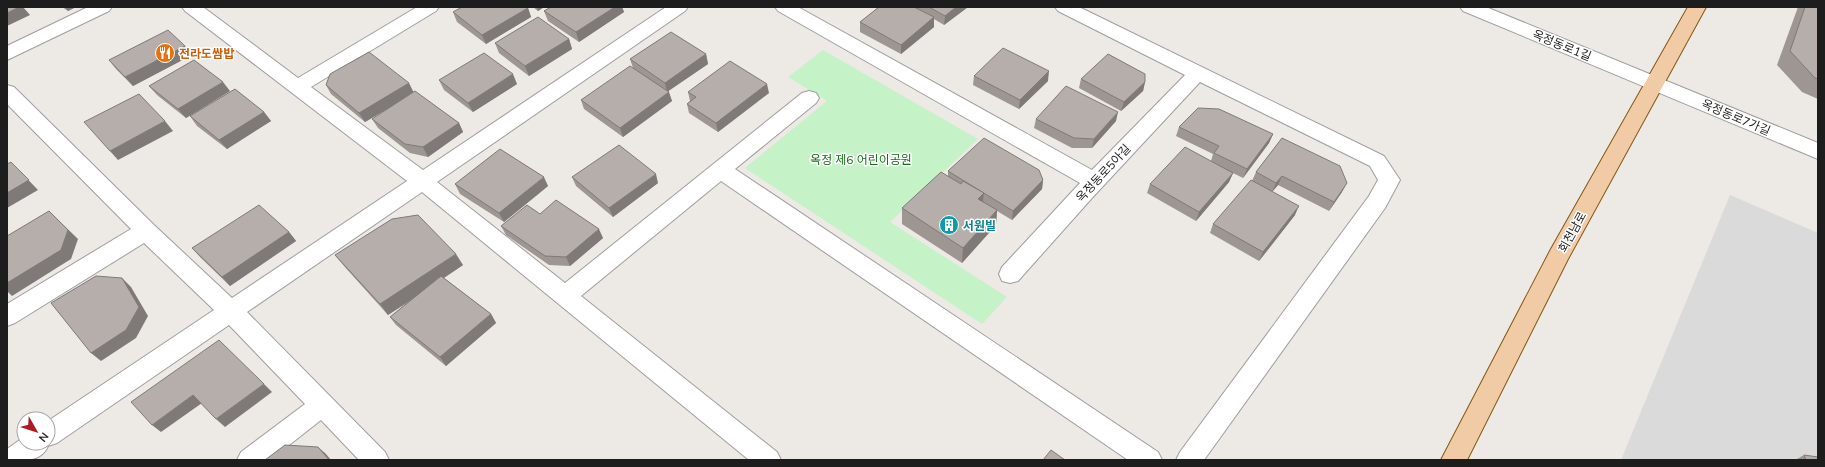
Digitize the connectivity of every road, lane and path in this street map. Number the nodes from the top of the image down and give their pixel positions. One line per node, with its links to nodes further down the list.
1 (103, 7): 9 (street)
2 (191, 7): 12 (street)
3 (430, 7): 12 (street)
4 (679, 7): 17 (street)
5 (784, 7): 18 (street)
6 (1064, 7): 10 (street)
7 (1469, 7): 11 (street, 옥정동로1길)
8 (1697, 7): 11 (main road, 회천남로)
9 (7, 54)
10 (1198, 73): 18 (street, 옥정동로5아길); 32 (street)
11 (1654, 83): 15 (street, 옥정동로7가길); 33 (main road, 회천남로)
12 (297, 87): 17 (street)
13 (7, 92): 19 (street)
14 (809, 98): 16 (street)
15 (1818, 151)
16 (721, 170): 21 (street); 31 (street)
17 (422, 181): 21 (street); 22 (street)
18 (1095, 182): 20 (street, 옥정동로5아길)
19 (146, 231): 22 (street); 23 (street)
20 (1010, 274)
21 (565, 296): 30 (street)
22 (231, 311): 24 (street); 25 (street)
23 (7, 316)
24 (322, 405): 28 (street); 29 (street)
25 (56, 430)
26 (25, 451): 27 (street)
27 (12, 460)
28 (250, 460)
29 (376, 460)
30 (768, 460)
31 (1149, 460)
32 (1189, 460)
33 (1454, 460)

